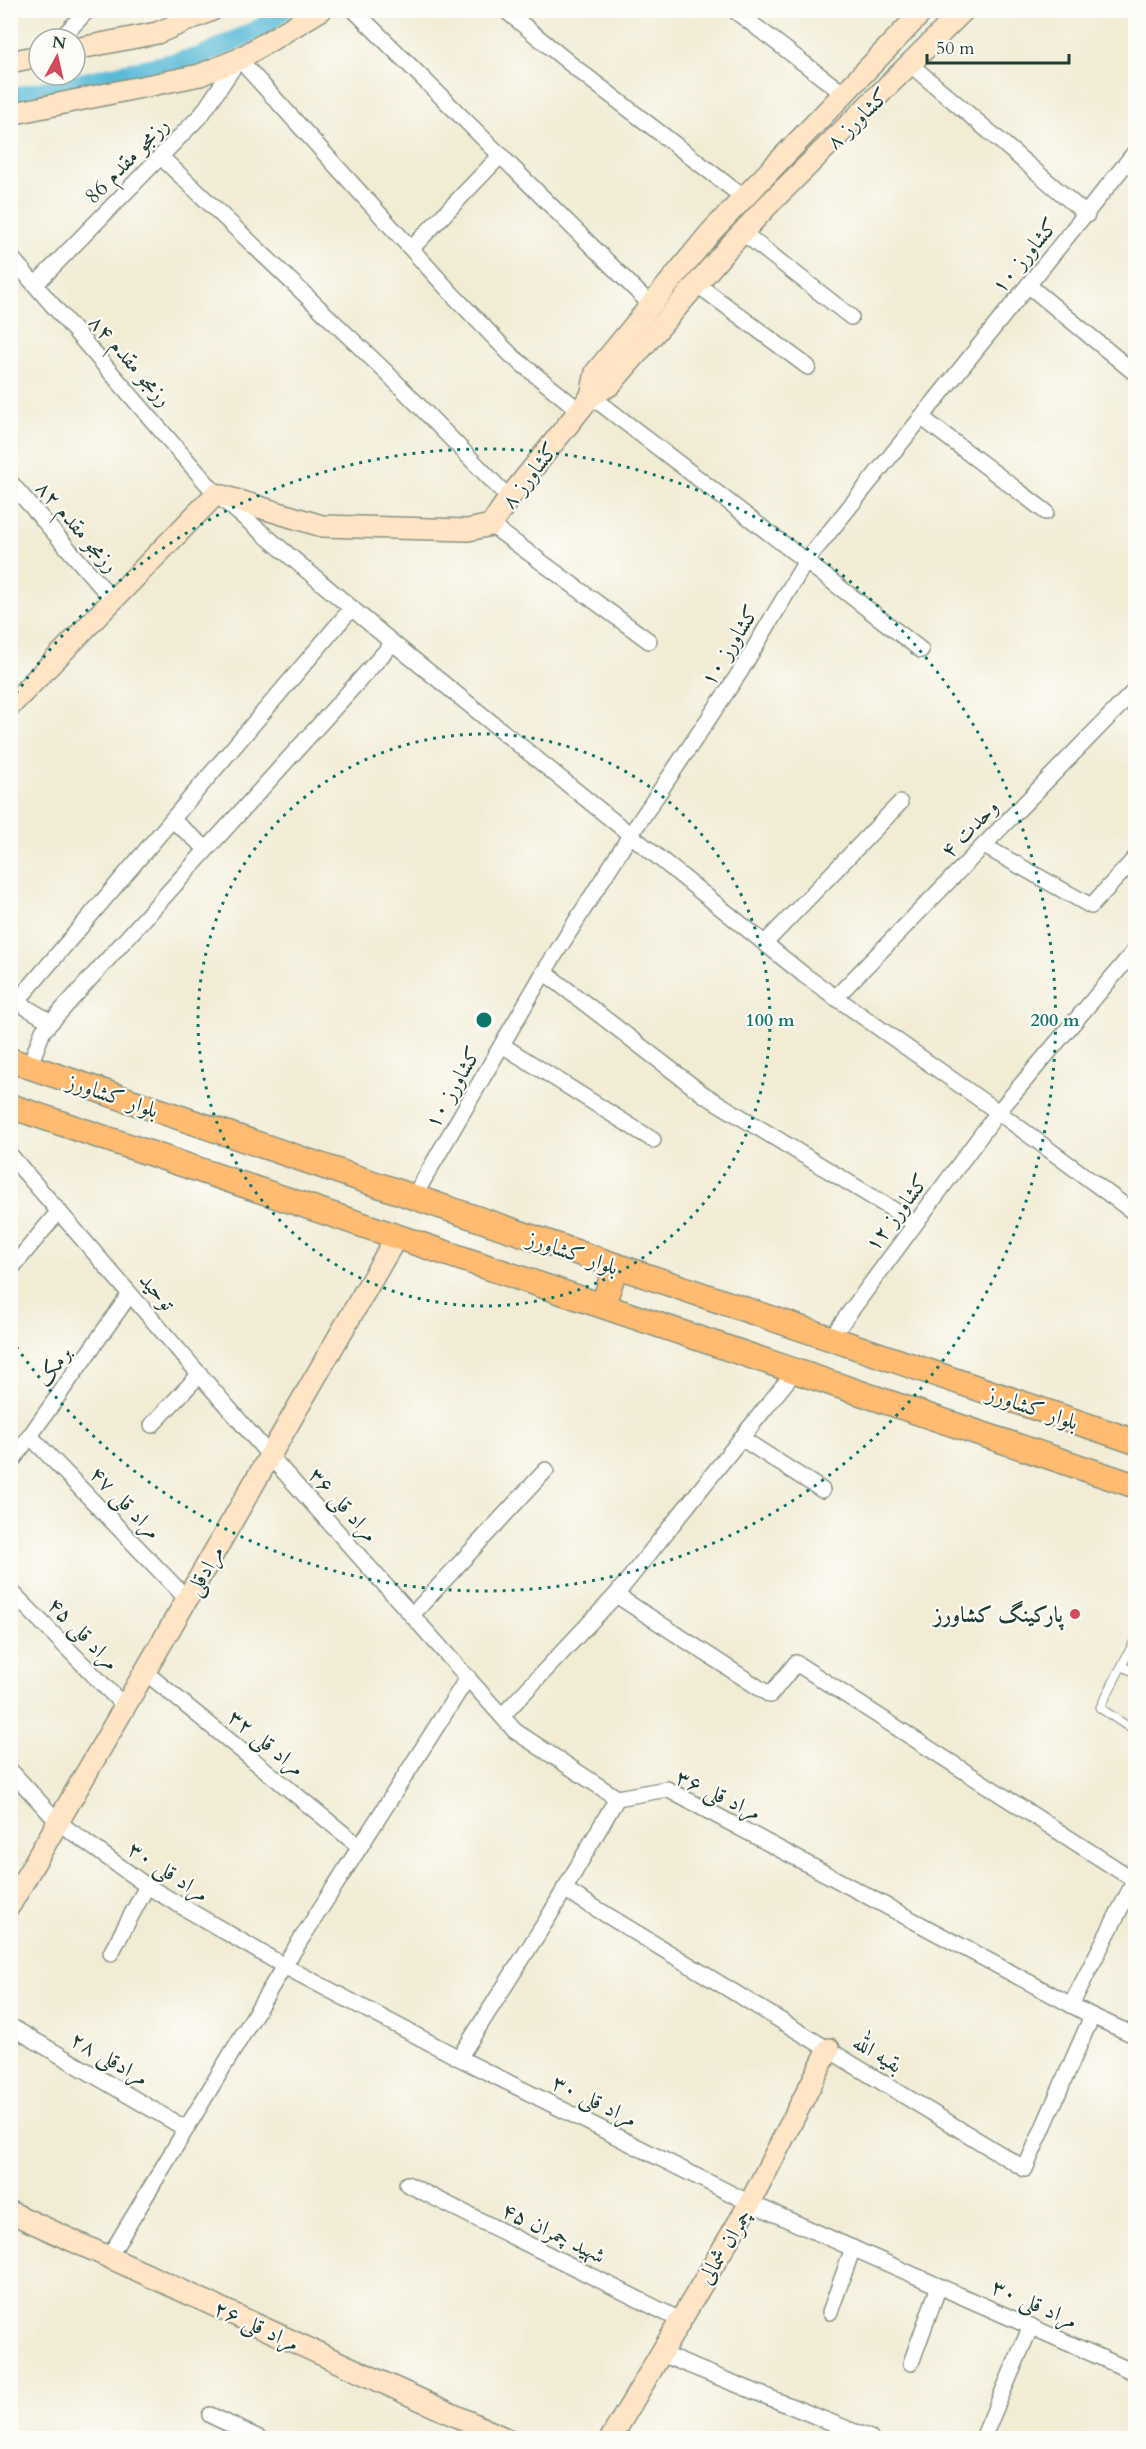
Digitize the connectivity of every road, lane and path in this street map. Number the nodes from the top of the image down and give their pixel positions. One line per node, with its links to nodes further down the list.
1 (87, 10): 9 (street)
2 (212, 10): 10 (street)
3 (321, 10): 12 (street)
4 (354, 10): 18 (street)
5 (505, 10): 20 (street)
6 (734, 10): 15 (street)
7 (924, 10): 15 (street)
8 (964, 10): 14 (street, کشاورز ۸)
9 (71, 27)
10 (87, 47)
11 (27, 58): 13 (street)
12 (239, 59): 16 (street); 19 (street, رزمجو مقدم 86); 23 (street)
13 (10, 62)
14 (911, 65): 21 (street); 22 (street, کشاورز ۸)
15 (844, 94): 20 (street)
16 (10, 114)
17 (1135, 154): 21 (street, کشاورز ۱۰)
18 (501, 155): 23 (street); 28 (street)
19 (160, 156): 25 (street, رزمجو مقدم 86); 37 (street)
20 (743, 197): 28 (street)
21 (1087, 215): 27 (street, کشاورز ۱۰)
22 (742, 232): 26 (street, کشاورز ۸); 29 (street)
23 (412, 248): 33 (street)
24 (10, 256): 25 (street, رزمجو مقدم ۸۴)
25 (36, 284): 36 (street, رزمجو مقدم ۸۴)
26 (698, 285): 30 (street, کشاورز ۸); 31 (street)
27 (1028, 285): 32 (street); 34 (street, کشاورز ۱۰)
28 (651, 305): 30 (street); 33 (street)
29 (851, 316)
30 (667, 320): 33 (street, کشاورز ۸)
31 (808, 367)
32 (1136, 374)
33 (586, 404): 37 (street, کشاورز ۸); 40 (street)
34 (921, 417): 38 (street); 40 (street, کشاورز ۱۰)
35 (10, 482): 41 (street, رزمجو مقدم ۸۲)
36 (216, 494): 39 (street, کشاورز ۸); 41 (street); 42 (street, رزمجو مقدم ۸۴)
37 (509, 498): 39 (street, کشاورز ۸)
38 (1046, 512)
39 (491, 525): 43 (street)
40 (806, 561): 45 (street); 50 (street, کشاورز ۱۰)
41 (112, 599): 47 (street)
42 (352, 608): 44 (street, رزمجو مقدم ۸۴); 49 (street)
43 (649, 641)
44 (393, 643): 50 (street, رزمجو مقدم ۸۴); 52 (street)
45 (921, 650)
46 (1136, 688): 51 (street, وحدت ۴)
47 (10, 706)
48 (900, 803): 54 (street)
49 (172, 820): 52 (street); 58 (street)
50 (631, 834): 54 (street, رزمجو مقدم ۸۴); 56 (street, کشاورز ۱۰)
51 (984, 846): 53 (street); 57 (street, وحدت ۴)
52 (207, 849): 59 (street)
53 (1136, 857)
54 (765, 943): 57 (street, رزمجو مقدم ۸۴)
55 (1136, 949): 63 (street, کشاورز ۱۲)
56 (544, 972): 60 (street, کشاورز ۱۰); 69 (street)
57 (835, 998): 63 (street, رزمجو مقدم ۸۴)
58 (14, 1006): 59 (street)
59 (51, 1023): 61 (street)
60 (502, 1045): 64 (street); 66 (street, کشاورز ۱۰)
61 (20, 1064): 66 (main road, بلوار کشاورز)
62 (10, 1106): 70 (main road, بلوار کشاورز)
63 (999, 1112): 68 (street, رزمجو مقدم ۸۴); 69 (street, کشاورز ۱۲)
64 (653, 1140)
65 (10, 1155): 67 (street, توحید)
66 (413, 1198): 71 (main road, بلوار کشاورز)
67 (58, 1210): 72 (street); 73 (street, توحید)
68 (1134, 1210)
69 (915, 1223): 75 (street, کشاورز ۱۲)
70 (397, 1236): 74 (main road, بلوار کشاورز); 82 (street, مرادقلی)
71 (616, 1266): 74 (main road); 75 (main road, بلوار کشاورز)
72 (10, 1270)
73 (130, 1294): 77 (street, توحید); 79 (street, برمک)
74 (603, 1305): 76 (main road, بلوار کشاورز)
75 (830, 1339): 81 (main road, بلوار کشاورز)
76 (795, 1371): 80 (street); 85 (main road, بلوار کشاورز)
77 (200, 1374): 78 (street); 82 (street, توحید)
78 (152, 1425)
79 (32, 1437): 83 (street, برمک); 89 (street, مراد قلی ۴۷)
80 (741, 1438): 86 (street); 88 (street)
81 (1136, 1442)
82 (270, 1456): 89 (street, مرادقلی); 90 (street, مراد قلی ۳۶)
83 (10, 1464)
84 (546, 1470): 90 (street)
85 (1136, 1486)
86 (822, 1490)
87 (10, 1590): 96 (street, مراد قلی ۴۵)
88 (616, 1595): 97 (street); 103 (street)
89 (187, 1599): 93 (street, مرادقلی)
90 (412, 1615): 95 (street, مراد قلی ۳۶)
91 (1136, 1638): 92 (lane)
92 (1122, 1666): 94 (lane); 98 (lane)
93 (145, 1672): 96 (street, مرادقلی); 102 (street, مراد قلی ۳۲)
94 (1136, 1673)
95 (468, 1677): 97 (street, مراد قلی ۳۶); 102 (street)
96 (125, 1707): 101 (street, مرادقلی)
97 (502, 1716): 100 (street, مراد قلی ۳۶)
98 (1136, 1732)
99 (10, 1770): 101 (street, مراد قلی ۳۰)
100 (617, 1798): 105 (street); 109 (street, مراد قلی ۳۶)
101 (58, 1822): 104 (street, مراد قلی ۳۰); 106 (street, مرادقلی)
102 (360, 1847): 108 (street)
103 (1135, 1879): 109 (street)
104 (147, 1886): 107 (street); 108 (street, مراد قلی ۳۰)
105 (564, 1889): 113 (street, بقیه الله); 114 (street)
106 (10, 1905)
107 (111, 1953)
108 (284, 1966): 114 (street, مراد قلی ۳۰); 115 (street)
109 (1071, 2005): 110 (street, مراد قلی ۳۶)
110 (1092, 2016): 112 (street, مراد قلی ۳۶); 113 (street, بقیه الله)
111 (10, 2026): 115 (street, مرادقلی ۲۸)
112 (1136, 2036)
113 (829, 2049): 117 (street, چمران شمالی)
114 (459, 2058): 117 (street, مراد قلی ۳۰)
115 (186, 2129): 120 (street)
116 (407, 2184): 123 (street, شهید چمران ۴۵)
117 (750, 2203): 119 (street, مراد قلی ۳۰); 123 (street, چمران شمالی)
118 (10, 2212): 120 (street, مراد قلی ۲۶)
119 (853, 2248): 121 (street, مراد قلی ۳۰); 122 (street)
120 (109, 2257): 130 (street, مراد قلی ۲۶)
121 (939, 2286): 124 (street, مراد قلی ۳۰); 126 (street)
122 (830, 2313)
123 (680, 2320): 125 (street, چمران شمالی)
124 (1031, 2326): 127 (street, مراد قلی ۳۰); 133 (street)
125 (661, 2354): 131 (street, چمران شمالی); 132 (street)
126 (911, 2363)
127 (1136, 2373)
128 (210, 2415): 129 (street)
129 (259, 2439)
130 (504, 2439)
131 (611, 2439)
132 (870, 2439)
133 (983, 2439)

